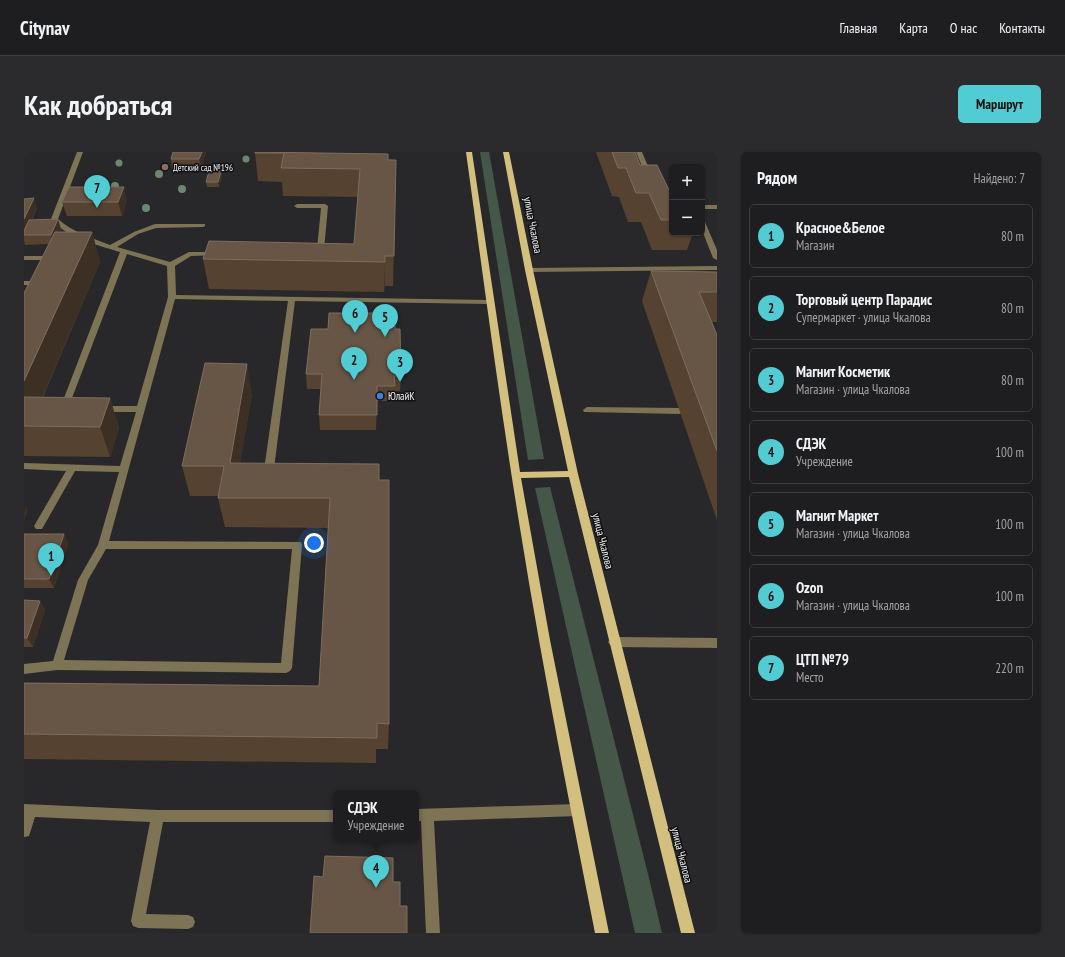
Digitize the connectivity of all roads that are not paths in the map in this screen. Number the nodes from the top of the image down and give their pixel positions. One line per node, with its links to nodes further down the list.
1 (80, 152): 11 (street)
2 (470, 152): 25 (main road)
3 (506, 152): 20 (main road, улица Чкалова)
4 (639, 152): 5 (street)
5 (653, 186)
6 (297, 206): 14 (street)
7 (705, 207): 8 (street)
8 (717, 207)
9 (203, 226): 11 (street)
10 (705, 229): 16 (street)
11 (111, 248): 12 (street)
12 (124, 252): 18 (street); 26 (street)
13 (228, 253): 18 (street)
14 (307, 254)
15 (24, 258): 17 (street)
16 (717, 258)
17 (50, 259)
18 (171, 265): 23 (street)
19 (717, 268): 20 (street)
20 (529, 270): 32 (main road, улица Чкалова)
21 (24, 283): 22 (street)
22 (37, 283)
23 (172, 297): 24 (street); 26 (street)
24 (292, 300): 25 (street); 34 (street)
25 (490, 302): 33 (main road)
26 (141, 409): 31 (street)
27 (587, 410): 28 (street)
28 (680, 410)
29 (24, 466): 30 (street)
30 (72, 468): 31 (street); 35 (street)
31 (124, 469): 36 (street)
32 (573, 474): 33 (main road); 37 (main road, улица Чкалова)
33 (516, 475): 41 (main road)
34 (268, 477)
35 (39, 526)
36 (103, 545): 39 (street); 39 (street)
37 (614, 642): 38 (street); 50 (main road, улица Чкалова)
38 (717, 643)
39 (57, 665): 40 (street)
40 (24, 669)
41 (577, 810): 43 (street); 49 (main road)
42 (27, 811): 44 (street); 46 (street)
43 (422, 815): 48 (street)
44 (158, 816): 45 (street); 47 (street)
45 (333, 816)
46 (24, 831)
47 (188, 922)
48 (433, 933)
49 (602, 933)
50 (688, 933)

